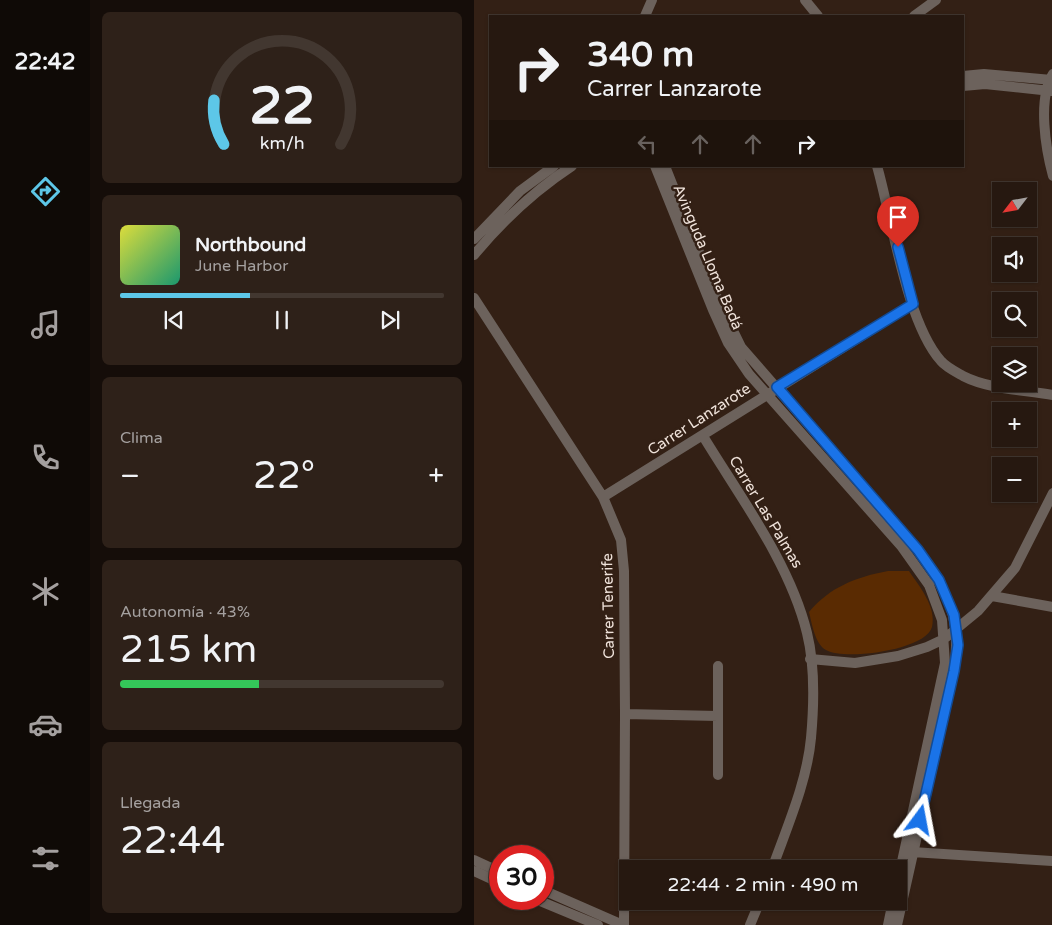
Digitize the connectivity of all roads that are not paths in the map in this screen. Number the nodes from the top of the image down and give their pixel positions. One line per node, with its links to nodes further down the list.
1 (652, 0): 4 (street)
2 (805, 0): 5 (street)
3 (936, 0): 6 (street)
4 (644, 15)
5 (817, 15)
6 (915, 15)
7 (964, 76): 8 (street)
8 (1051, 78): 10 (street)
9 (964, 86): 10 (street)
10 (1049, 90): 16 (street)
11 (553, 167): 17 (street)
12 (571, 167): 18 (street)
13 (654, 167): 22 (street, Avinguda Lloma Badá)
14 (665, 167): 21 (street, Avinguda Lloma Badá)
15 (877, 167): 20 (street)
16 (1052, 176)
17 (474, 238)
18 (474, 255)
19 (474, 298): 26 (street, Carrer Tenerife)
20 (913, 304): 21 (street, Carrer Lanzarote); 23 (street)
21 (777, 387): 22 (street, Carrer Lanzarote); 29 (street, Avinguda Lloma Badá)
22 (767, 394): 24 (street, Carrer Lanzarote); 30 (street, Avinguda Lloma Badá)
23 (1052, 395)
24 (703, 436): 26 (street, Carrer Lanzarote); 31 (street, Carrer Las Palmas)
25 (1052, 493): 27 (street)
26 (603, 497): 33 (street, Carrer Tenerife)
27 (992, 596): 28 (street); 29 (street)
28 (1052, 607)
29 (957, 627): 30 (street); 36 (street, Avinguda Lloma Badá)
30 (944, 639): 31 (street); 39 (street, Avinguda Lloma Badá)
31 (810, 659): 38 (street, Carrer Las Palmas)
32 (718, 666): 34 (street)
33 (625, 714): 34 (street); 49 (street, Carrer Tenerife)
34 (718, 716): 35 (street)
35 (718, 775)
36 (912, 852): 40 (street); 52 (street, Avinguda Lloma Badá)
37 (474, 860): 41 (street)
38 (775, 860)
39 (902, 860)
40 (1052, 861)
41 (489, 867)
42 (474, 871): 43 (street)
43 (489, 878)
44 (554, 895): 49 (street)
45 (554, 907): 48 (street)
46 (756, 910): 50 (street)
47 (891, 910): 51 (street)
48 (598, 925)
49 (624, 925)
50 (750, 925)
51 (888, 925)
52 (897, 925)

